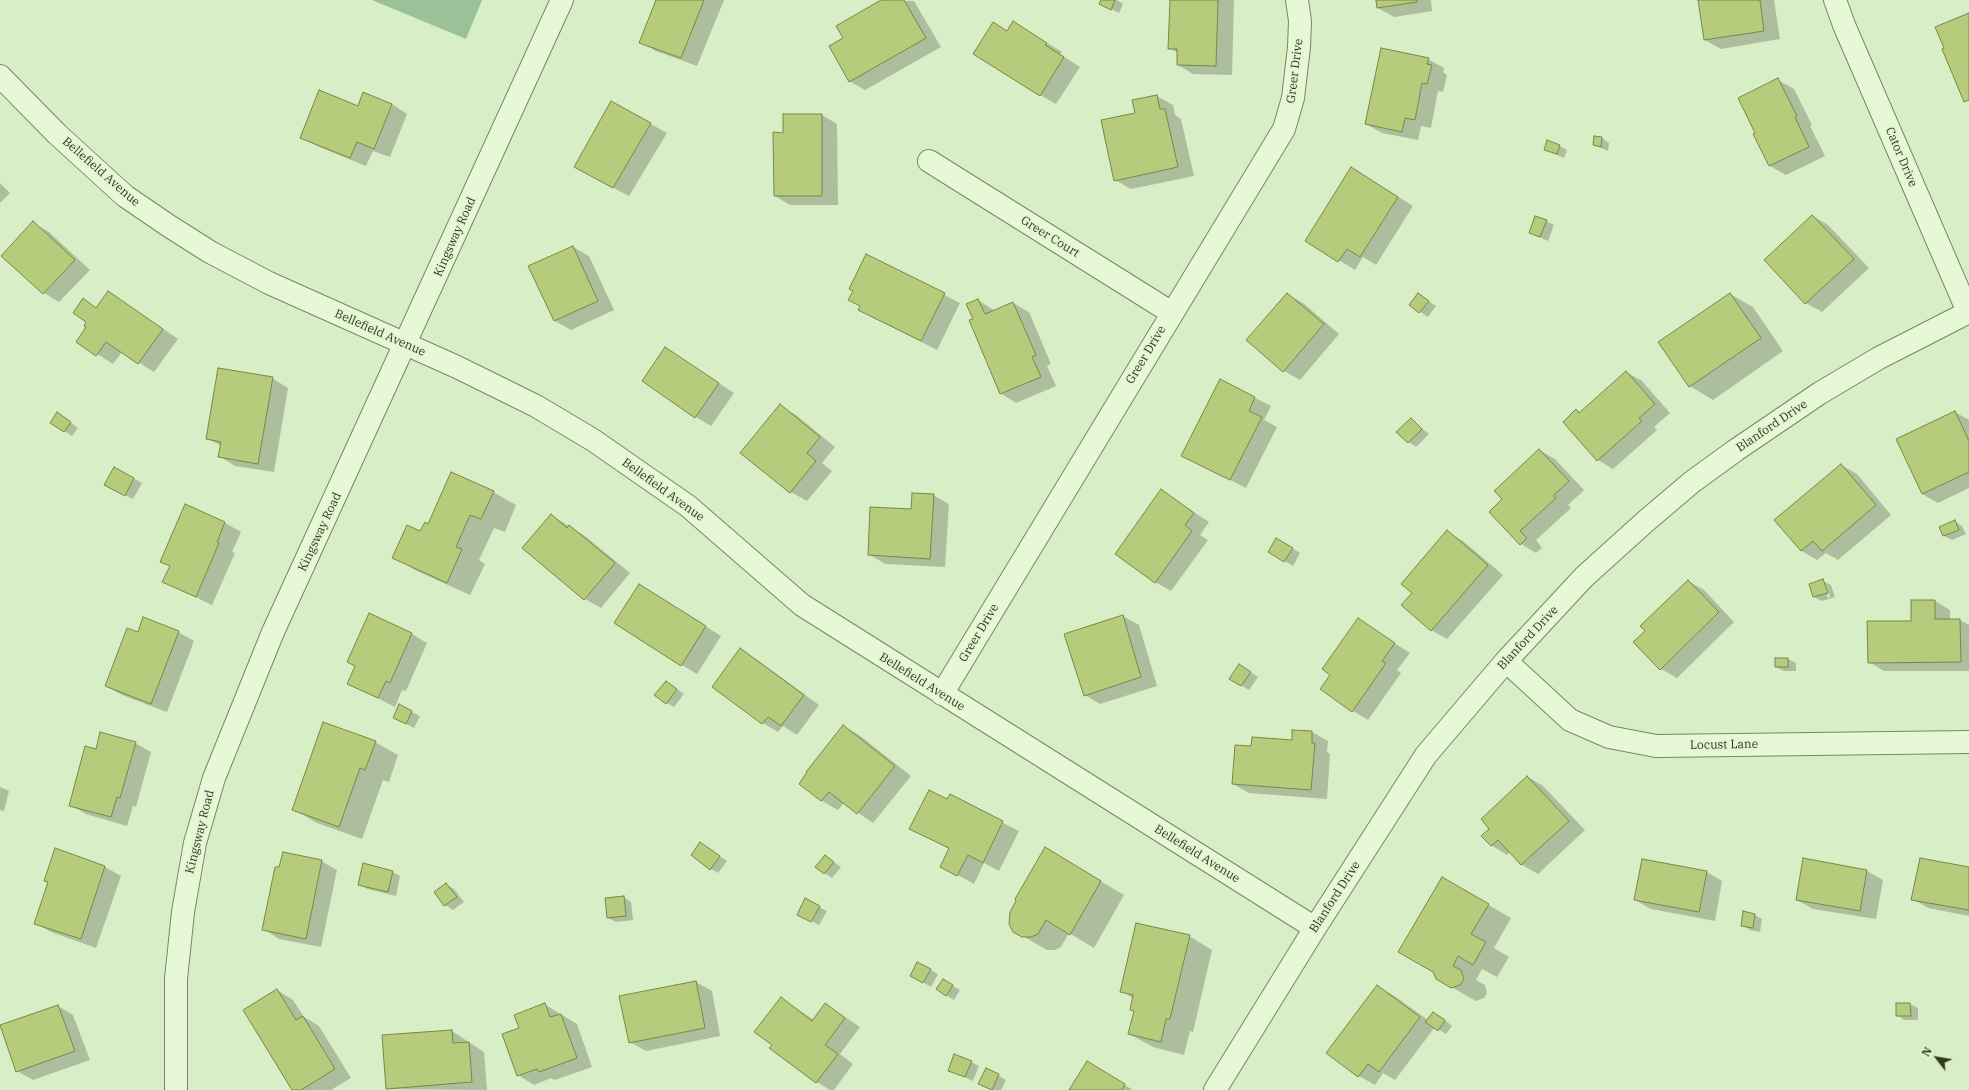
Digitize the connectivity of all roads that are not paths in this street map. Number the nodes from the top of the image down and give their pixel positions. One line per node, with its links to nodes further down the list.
1 (562, 0): 8 (street, Kingsway Road)
2 (1297, 0): 7 (street, Greer Drive)
3 (1835, 0): 6 (street, Cator Drive)
4 (0, 76): 8 (street, Bellefield Avenue)
5 (929, 161): 7 (street, Greer Court)
6 (1969, 312): 9 (street, Blanford Drive)
7 (1172, 313): 10 (street, Greer Drive)
8 (406, 345): 10 (street, Bellefield Avenue); 13 (street, Kingsway Road)
9 (1506, 661): 11 (street, Locust Lane); 12 (street, Blanford Drive)
10 (942, 694): 12 (street, Bellefield Avenue)
11 (1969, 742)
12 (1315, 928): 14 (street, Blanford Drive)
13 (176, 1090)
14 (1215, 1090)

